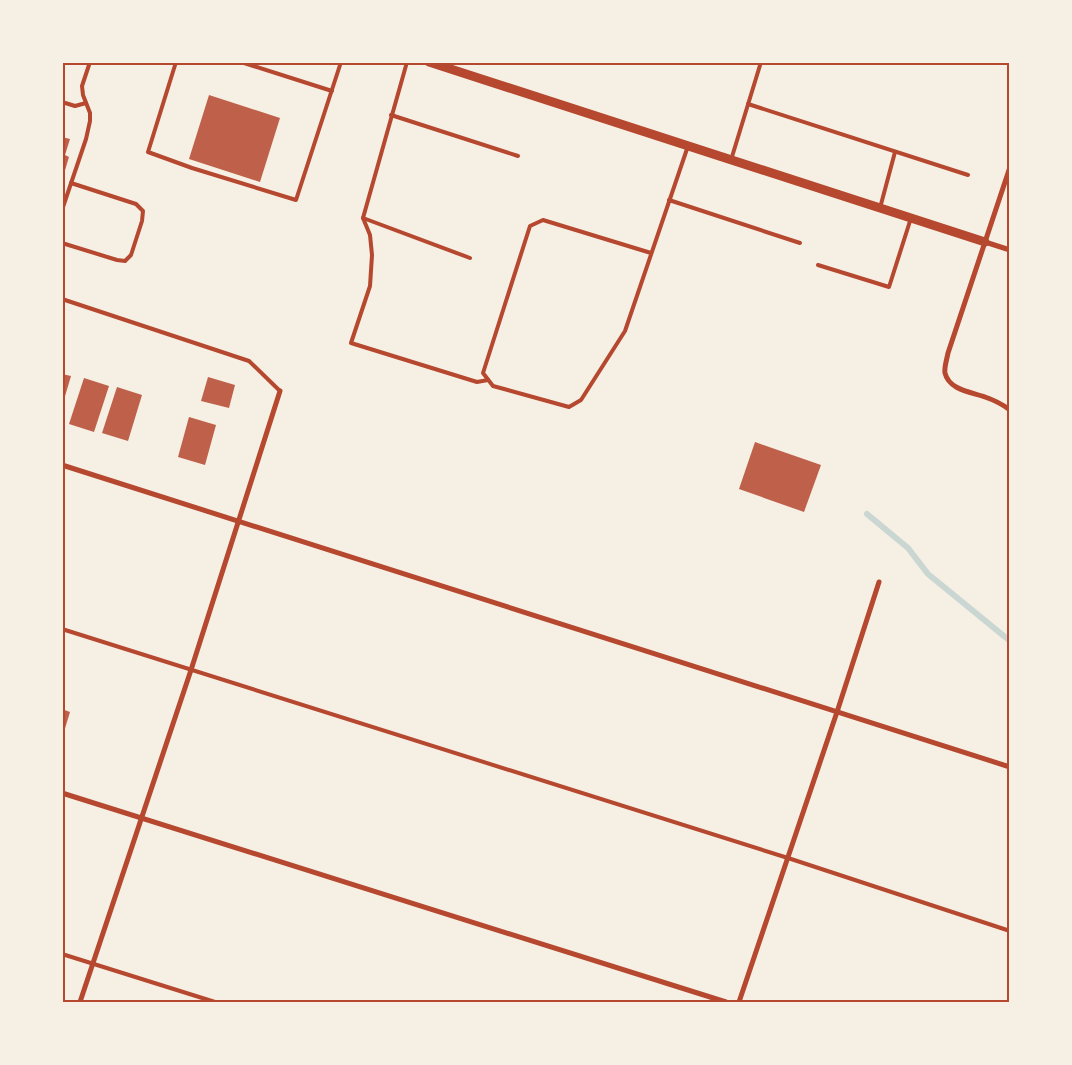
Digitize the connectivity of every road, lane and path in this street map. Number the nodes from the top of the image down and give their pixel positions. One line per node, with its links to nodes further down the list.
1 (90, 62): 10 (lane)
2 (176, 62): 8 (lane)
3 (241, 62): 8 (lane)
4 (341, 62): 8 (lane)
5 (407, 62): 12 (lane)
6 (429, 62): 13 (street)
7 (761, 62): 11 (lane)
8 (332, 91)
9 (62, 102): 10 (lane)
10 (86, 103): 19 (lane)
11 (748, 104): 14 (lane); 16 (lane)
12 (392, 116): 15 (lane); 23 (lane)
13 (688, 146): 16 (street); 20 (lane)
14 (895, 152): 18 (lane); 21 (lane)
15 (518, 156)
16 (731, 160): 21 (street)
17 (1010, 167): 25 (street)
18 (968, 176)
19 (71, 183): 22 (lane); 26 (lane)
20 (669, 200): 27 (lane); 29 (lane)
21 (880, 208): 24 (street)
22 (62, 210)
23 (363, 218): 30 (lane); 33 (lane)
24 (911, 218): 25 (street); 31 (lane)
25 (985, 242): 28 (street); 35 (street)
26 (62, 243)
27 (800, 243)
28 (1010, 250)
29 (651, 253): 33 (lane); 33 (lane)
30 (470, 258)
31 (818, 265)
32 (62, 299): 34 (lane)
33 (488, 380)
34 (280, 391): 37 (street)
35 (1010, 410)
36 (62, 465): 37 (street)
37 (238, 522): 40 (street); 41 (street)
38 (879, 582): 41 (street)
39 (62, 629): 40 (lane)
40 (191, 670): 44 (street); 45 (lane)
41 (837, 712): 42 (street); 45 (street)
42 (1010, 767)
43 (62, 793): 44 (street)
44 (141, 818): 48 (street); 51 (street)
45 (788, 858): 46 (lane); 52 (street)
46 (1010, 931)
47 (62, 954): 48 (lane)
48 (93, 964): 49 (street); 50 (lane)
49 (80, 1002)
50 (215, 1002)
51 (726, 1002)
52 (739, 1002)

